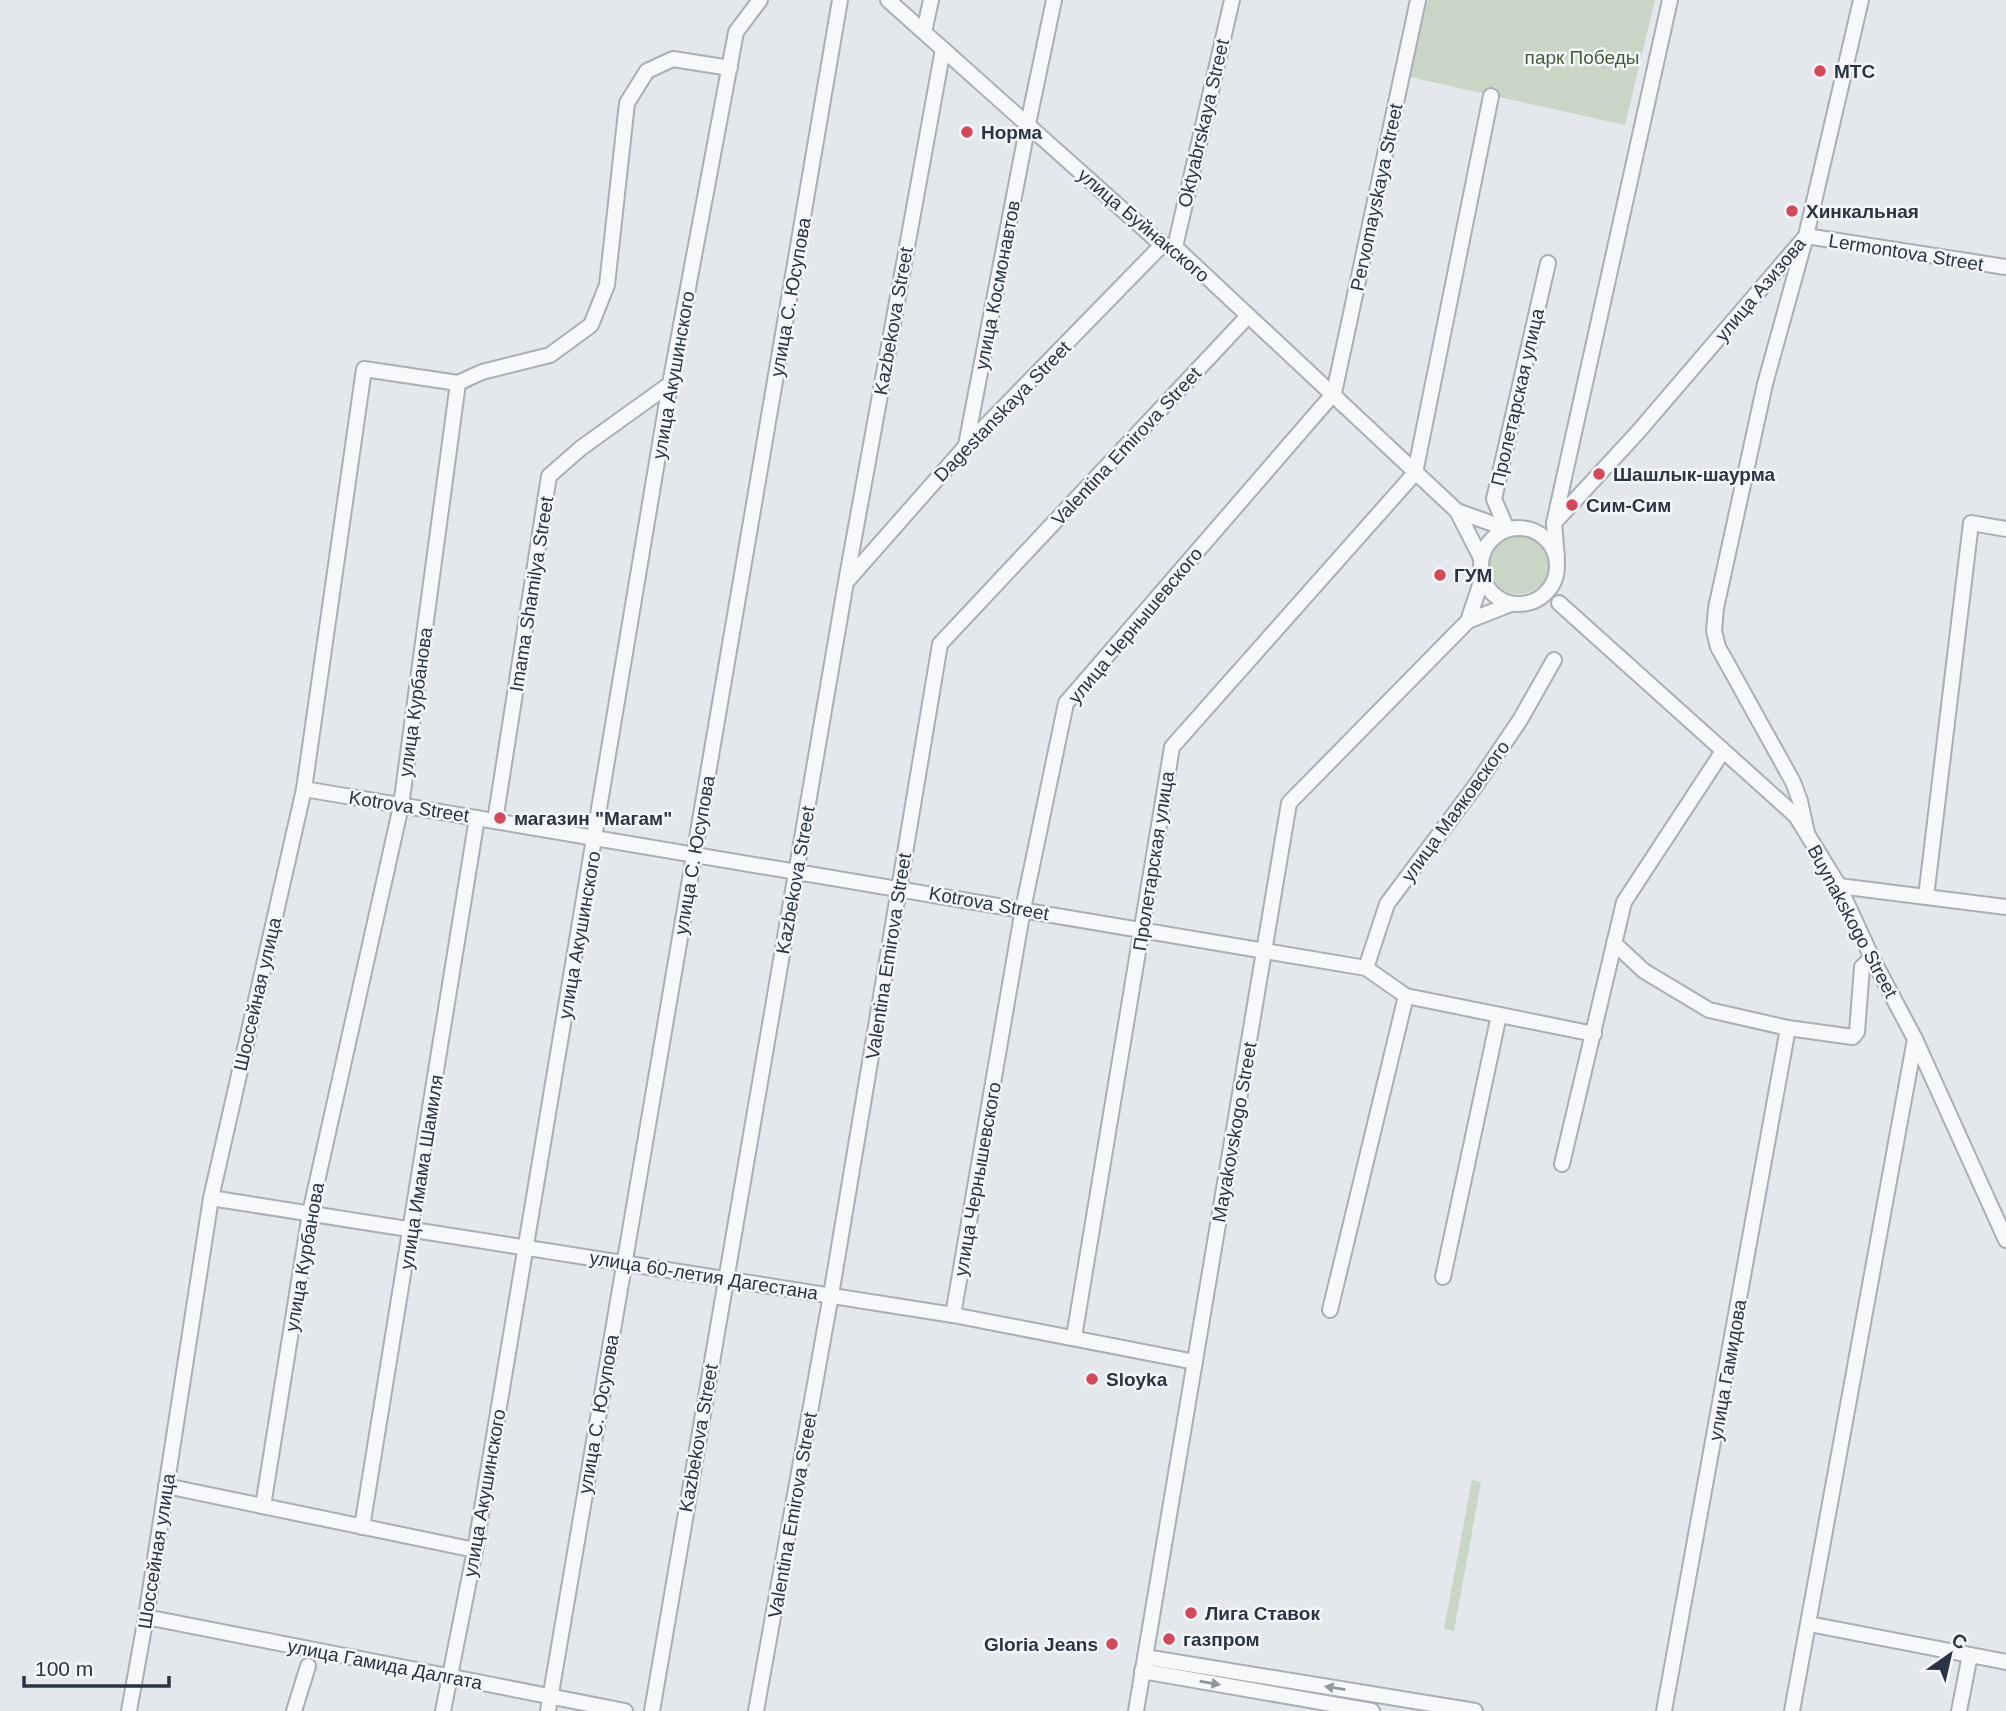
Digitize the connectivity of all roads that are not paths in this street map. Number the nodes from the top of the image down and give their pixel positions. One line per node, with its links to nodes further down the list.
1 (761, 0): 12 (street, улица Акушинского)
2 (841, 0): 46 (street, улица С. Юсупова)
3 (888, 0): 10 (street, улица Буйнакского)
4 (930, 0): 10 (street)
5 (1054, 0): 14 (street, улица Космонавтов)
6 (1232, 0): 16 (street, Oktyabrskaya Street)
7 (1418, 0): 22 (street, Pervomayskaya Street)
8 (1670, 0): 26 (street)
9 (1861, 0): 15 (street, улица Азизова)
10 (924, 32): 11 (street, улица Буйнакского)
11 (943, 49): 14 (street, улица Буйнакского); 33 (street, Kazbekova Street)
12 (730, 68): 20 (street); 21 (street, улица Акушинского)
13 (1491, 96): 24 (street)
14 (1028, 124): 16 (street, улица Буйнакского); 23 (street, улица Космонавтов)
15 (1806, 236): 18 (street, Lermontova Street); 26 (street, улица Азизова); 44 (street)
16 (1168, 246): 19 (street, улица Буйнакского); 23 (street, Dagestanskaya Street)
17 (1548, 263): 27 (street, Пролетарская улица)
18 (2006, 267)
19 (1248, 316): 22 (street, улица Буйнакского); 49 (street, Valentina Emirova Street)
20 (458, 383): 40 (street, Шоссейная улица); 41 (street, улица Курбанова)
21 (670, 384): 43 (street, Imama Shamilya Street); 45 (street, улица Акушинского)
22 (1334, 393): 24 (street, улица Буйнакского); 52 (street, улица Чернышевского)
23 (966, 446): 33 (street, Dagestanskaya Street)
24 (1415, 473): 25 (street, улица Буйнакского); 53 (street, Пролетарская улица)
25 (1457, 510): 27 (street); 30 (street)
26 (1554, 523): 28 (street); 31 (street)
27 (1507, 529): 28 (street); 30 (street)
28 (1529, 529): 31 (street)
29 (2006, 529): 50 (street)
30 (1481, 558): 32 (street)
31 (1557, 564): 34 (street); 35 (street)
32 (1482, 579): 36 (street); 37 (street)
33 (846, 582): 47 (street, Kazbekova Street)
34 (1534, 601): 35 (street); 36 (street)
35 (1559, 603): 39 (street, Buynakskogo Street)
36 (1511, 604): 37 (street)
37 (1468, 621): 55 (street, Mayakovskogo Street)
38 (1554, 660): 57 (street, улица Маяковского)
39 (1723, 751): 44 (street, Buynakskogo Street); 54 (street)
40 (304, 789): 41 (street, Kotrova Street); 64 (street, Шоссейная улица)
41 (401, 806): 42 (street, Kotrova Street); 65 (street, улица Курбанова)
42 (477, 818): 43 (street, Kotrova Street); 66 (street, улица Имама Шамиля)
43 (495, 821): 45 (street, Kotrova Street)
44 (1807, 833): 48 (street, Buynakskogo Street)
45 (596, 837): 46 (street, Kotrova Street); 68 (street, улица Акушинского)
46 (695, 854): 47 (street, Kotrova Street); 69 (street, улица С. Юсупова)
47 (796, 871): 49 (street, Kotrova Street); 71 (street, Kazbekova Street)
48 (1839, 886): 50 (street); 56 (street, Buynakskogo Street)
49 (899, 888): 52 (street, Kotrova Street); 72 (street, Valentina Emirova Street)
50 (1927, 897): 51 (street)
51 (2006, 907)
52 (1023, 909): 53 (street, Kotrova Street); 74 (street, улица Чернышевского)
53 (1142, 929): 55 (street, Kotrova Street); 75 (street, Пролетарская улица)
54 (1614, 943): 60 (street); 61 (street)
55 (1265, 949): 57 (street, Kotrova Street); 76 (street, Mayakovskogo Street)
56 (1872, 958): 60 (street); 62 (street, Buynakskogo Street)
57 (1366, 968): 58 (street, Kotrova Street)
58 (1406, 996): 59 (street, Kotrova Street); 73 (street)
59 (1499, 1015): 61 (street, Kotrova Street); 70 (street)
60 (1788, 1028): 99 (street, улица Гамидова)
61 (1594, 1034): 63 (street)
62 (1915, 1039): 67 (street, Buynakskogo Street); 82 (street)
63 (1562, 1164)
64 (211, 1198): 65 (street, улица 60-летия Дагестана); 77 (street, Шоссейная улица)
65 (310, 1213): 66 (street, улица 60-летия Дагестана); 78 (street, улица Курбанова)
66 (412, 1229): 68 (street, улица 60-летия Дагестана); 79 (street, улица Имама Шамиля)
67 (2006, 1240)
68 (526, 1247): 69 (street, улица 60-летия Дагестана); 80 (street, улица Акушинского)
69 (624, 1263): 71 (street, улица 60-летия Дагестана); 89 (street, улица С. Юсупова)
70 (1443, 1278)
71 (725, 1279): 72 (street, улица 60-летия Дагестана); 95 (street, Kazbekova Street)
72 (831, 1295): 74 (street, улица 60-летия Дагестана); 96 (street, Valentina Emirova Street)
73 (1331, 1310)
74 (953, 1315): 75 (street, улица 60-летия Дагестана)
75 (1074, 1338): 76 (street, улица 60-летия Дагестана)
76 (1195, 1362): 85 (street, Mayakovskogo Street)
77 (166, 1486): 78 (street); 81 (street, Шоссейная улица)
78 (263, 1506): 79 (street)
79 (362, 1527): 80 (street)
80 (475, 1550): 87 (street, улица Акушинского)
81 (146, 1617): 87 (street, улица Гамида Далгата); 91 (street, Шоссейная улица)
82 (1809, 1623): 83 (street); 100 (street)
83 (1970, 1655): 84 (street); 101 (street)
84 (2006, 1662)
85 (1144, 1664): 88 (street, one-way to 85); 90 (street, one-way to 90); 97 (street, Mayakovskogo Street)
86 (308, 1667): 92 (street)
87 (449, 1676): 89 (street, улица Гамида Далгата); 93 (street, улица Акушинского)
88 (1365, 1693): 90 (street); 98 (street)
89 (550, 1704): 94 (street, улица Гамида Далгата)
90 (1366, 1710)
91 (129, 1711)
92 (294, 1711)
93 (443, 1711)
94 (625, 1711)
95 (652, 1711)
96 (756, 1711)
97 (1136, 1711)
98 (1475, 1711)
99 (1664, 1711)
100 (1792, 1711)
101 (1959, 1711)

